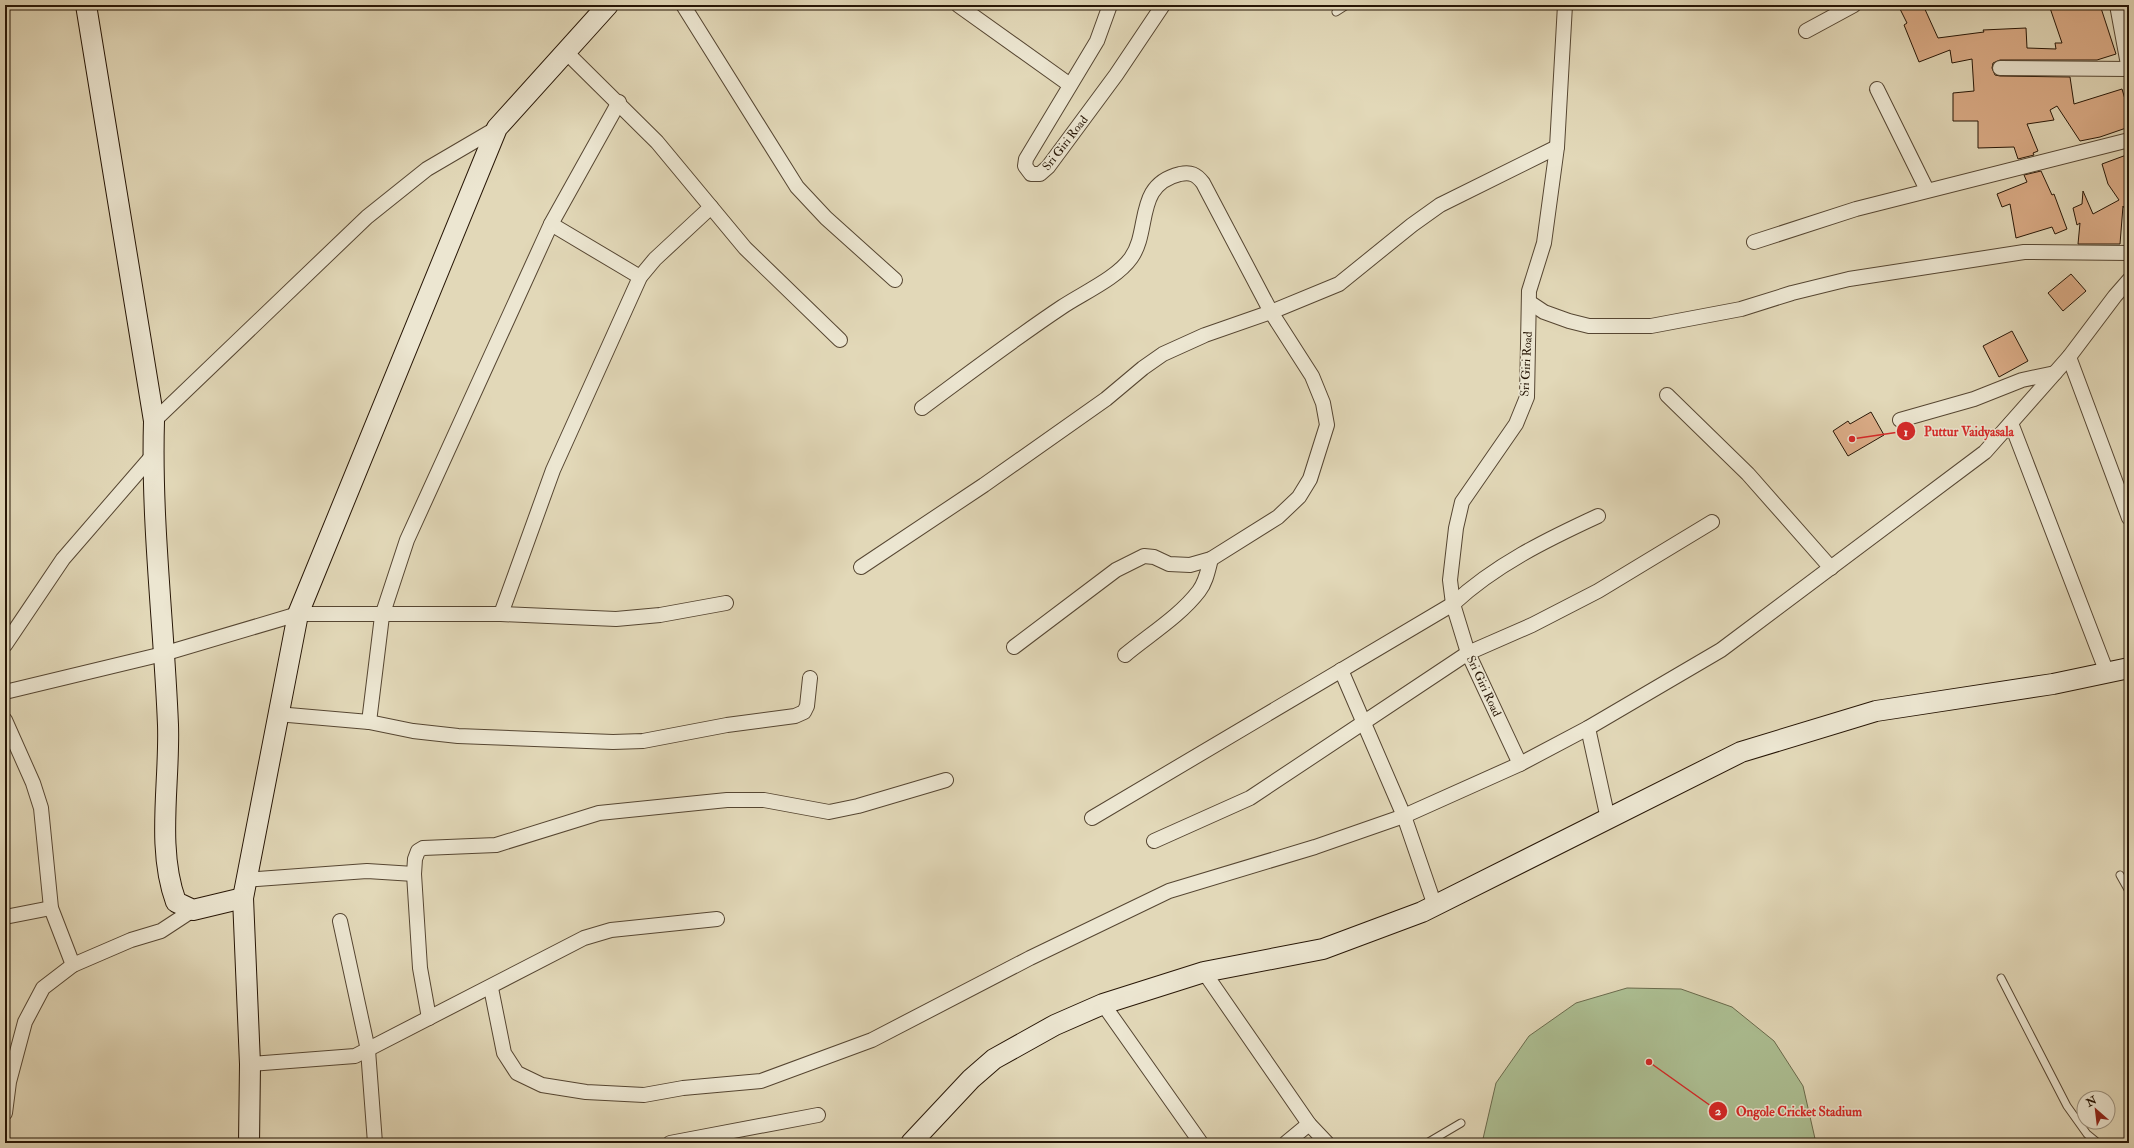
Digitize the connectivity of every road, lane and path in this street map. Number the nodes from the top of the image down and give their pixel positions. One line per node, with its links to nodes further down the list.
1 (86, 5): 38 (street)
2 (608, 5): 13 (street)
3 (683, 5): 28 (street)
4 (958, 5): 16 (street)
5 (1110, 5): 16 (street, Sri Giri Road)
6 (1163, 5): 16 (street, Sri Giri Road)
7 (1347, 5): 11 (lane)
8 (1565, 5): 21 (street, Sri Giri Road)
9 (1854, 5): 12 (street)
10 (2117, 5): 15 (street)
11 (1336, 12)
12 (1806, 31)
13 (566, 52): 18 (street); 19 (street)
14 (2000, 68): 15 (street)
15 (2129, 70)
16 (1070, 85)
17 (1877, 89): 22 (street)
18 (619, 102): 23 (street); 24 (street)
19 (497, 128): 38 (street); 49 (street)
20 (2129, 140): 22 (street)
21 (1557, 147): 30 (street, Sri Giri Road); 31 (street)
22 (1927, 190): 25 (street)
23 (711, 207): 27 (street); 32 (street)
24 (551, 224): 27 (street); 51 (street)
25 (1754, 242)
26 (2129, 253): 30 (street)
27 (640, 277): 50 (street)
28 (894, 280)
29 (2129, 280): 33 (street)
30 (1529, 302): 48 (street, Sri Giri Road)
31 (1271, 312): 36 (street); 44 (street); 45 (street)
32 (840, 340)
33 (2069, 357): 34 (street); 42 (street)
34 (2055, 373): 37 (street); 39 (street)
35 (1667, 395): 46 (street)
36 (922, 408)
37 (1900, 420)
38 (154, 421): 40 (street)
39 (2011, 423): 46 (street); 59 (street)
40 (153, 455): 52 (street); 55 (street)
41 (1598, 516): 48 (street)
42 (2129, 518)
43 (1712, 522): 54 (street)
44 (1211, 559): 53 (street); 56 (street)
45 (861, 567)
46 (1831, 568): 66 (street)
47 (726, 603): 50 (street)
48 (1453, 604): 54 (street, Sri Giri Road); 58 (street)
49 (298, 614): 51 (street); 55 (street); 62 (street)
50 (501, 614): 51 (street)
51 (382, 616): 64 (street)
52 (5, 645)
53 (1014, 647)
54 (1468, 653): 65 (street); 67 (street, Sri Giri Road)
55 (163, 654): 61 (street); 79 (street)
56 (1125, 655)
57 (2129, 668): 59 (street)
58 (1341, 670): 65 (street); 70 (street)
59 (2108, 673): 71 (street)
60 (810, 678): 64 (street)
61 (5, 692)
62 (277, 714): 64 (street); 75 (street)
63 (5, 720): 78 (street)
64 (369, 722)
65 (1365, 722): 69 (street); 72 (street)
66 (1588, 728): 67 (street); 71 (street)
67 (1520, 764): 69 (street)
68 (946, 780): 73 (street)
69 (1404, 816): 77 (street); 86 (street)
70 (1092, 818)
71 (1608, 819): 77 (street)
72 (1154, 841)
73 (414, 874): 75 (street); 88 (street)
74 (2120, 875): 76 (lane)
75 (244, 889): 79 (street); 90 (street)
76 (2129, 891)
77 (1435, 906): 84 (street)
78 (50, 908): 80 (street); 83 (street)
79 (193, 910): 83 (street)
80 (5, 917)
81 (717, 919): 86 (street)
82 (340, 921): 89 (street)
83 (73, 965): 91 (street)
84 (1204, 972): 87 (street); 94 (street)
85 (2001, 978): 103 (lane)
86 (491, 988): 88 (street)
87 (1103, 1004): 98 (street); 99 (street)
88 (429, 1018): 89 (street)
89 (368, 1050): 90 (street); 96 (street)
90 (250, 1064): 95 (street)
91 (5, 1113)
92 (818, 1115): 97 (street)
93 (1461, 1123): 102 (lane)
94 (1309, 1124): 100 (street); 101 (street)
95 (249, 1143)
96 (375, 1143)
97 (670, 1143)
98 (911, 1143)
99 (1201, 1143)
100 (1286, 1143)
101 (1327, 1143)
102 (1427, 1143)
103 (2098, 1143)

